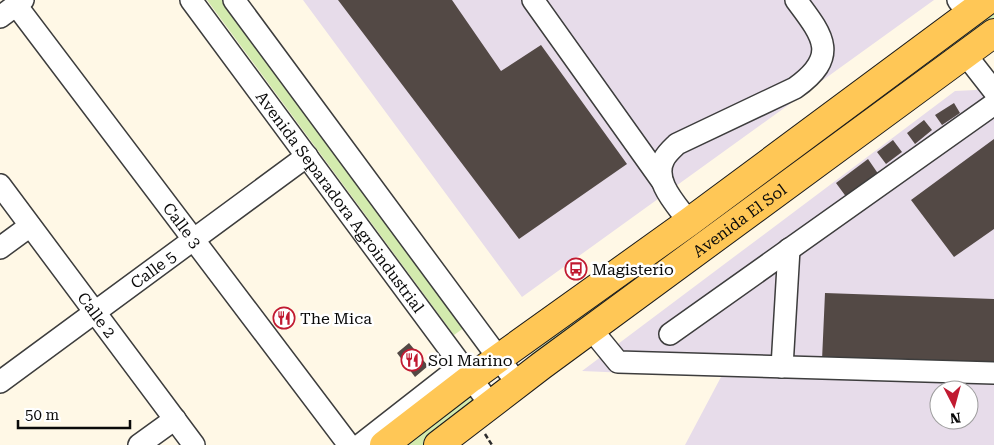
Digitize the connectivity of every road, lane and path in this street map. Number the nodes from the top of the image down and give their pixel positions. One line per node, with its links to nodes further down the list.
1 (191, 0): 11 (street, Avenida Separadora Agroindustrial)
2 (234, 0): 22 (street, Avenida Separadora Agroindustrial)
3 (533, 0): 12 (street)
4 (796, 0): 12 (street)
5 (972, 5): 14 (main road, Avenida El Sol)
6 (13, 7): 16 (street, Calle 3)
7 (994, 33): 8 (main road, Avenida El Sol)
8 (965, 54): 9 (street); 20 (main road, Avenida El Sol)
9 (994, 91)
10 (994, 104): 18 (street)
11 (307, 156): 16 (street, Calle 5); 25 (street, Avenida Separadora Agroindustrial)
12 (662, 181): 14 (street)
13 (0, 185): 15 (street, Calle 2)
14 (689, 222): 22 (main road, Avenida El Sol)
15 (30, 226): 17 (street); 19 (street, Calle 2)
16 (194, 239): 19 (street, Calle 5); 33 (street, Calle 3)
17 (0, 248)
18 (790, 249): 21 (street); 23 (street)
19 (95, 312): 26 (street, Calle 5); 29 (street, Calle 2)
20 (591, 329): 23 (street); 27 (main road, Avenida El Sol)
21 (670, 334)
22 (499, 358): 25 (main road, Avenida El Sol); 27 (street, Avenida Separadora Agroindustrial)
23 (782, 367): 24 (street)
24 (994, 373)
25 (471, 378): 28 (street, Avenida Separadora Agroindustrial); 34 (street); 35 (main road, Avenida El Sol)
26 (0, 382)
27 (517, 384): 28 (main road, Avenida El Sol)
28 (490, 404): 36 (main road, Avenida El Sol)
29 (175, 419): 31 (street); 32 (street, Calle 2)
30 (484, 434): 37 (path)
31 (139, 445)
32 (194, 445)
33 (349, 445)
34 (360, 445)
35 (384, 445)
36 (438, 445)
37 (492, 445)

